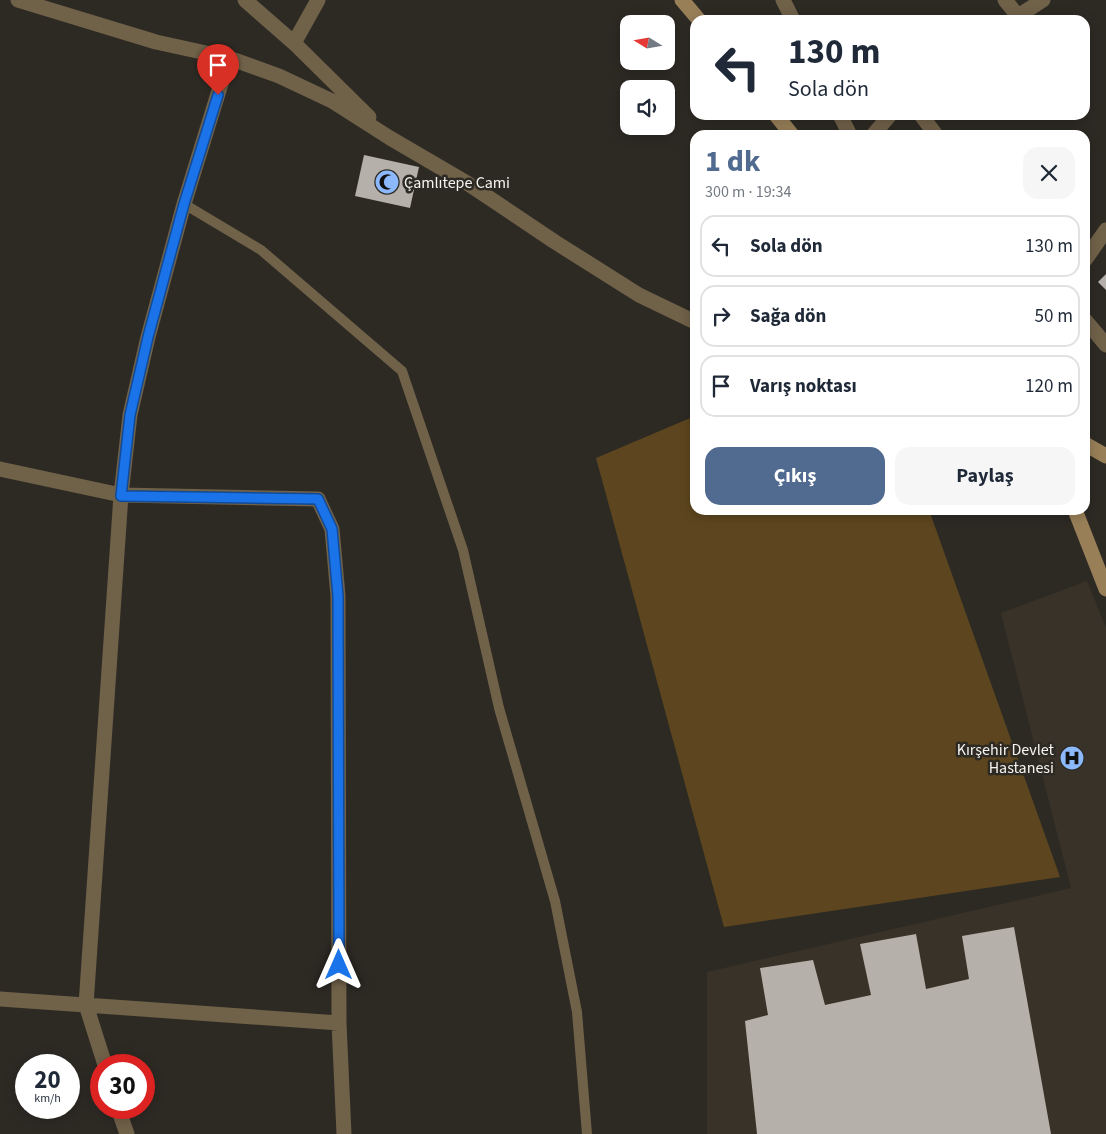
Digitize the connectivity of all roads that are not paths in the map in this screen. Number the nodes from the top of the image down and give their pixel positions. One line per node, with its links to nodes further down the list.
1 (18, 0): 13 (street)
2 (245, 0): 12 (street)
3 (318, 0): 12 (street)
4 (682, 0): 8 (main road)
5 (783, 0): 9 (street)
6 (1005, 0): 10 (street)
7 (1043, 0): 11 (street)
8 (695, 15)
9 (790, 15)
10 (1013, 15)
11 (1020, 15)
12 (294, 43): 18 (street)
13 (229, 58): 18 (street); 19 (street)
14 (780, 120): 16 (main road)
15 (886, 120): 17 (street)
16 (788, 130)
17 (877, 130)
18 (390, 138): 22 (street)
19 (184, 204): 28 (street); 38 (lane)
20 (1106, 230): 21 (street)
21 (1090, 253)
22 (690, 320)
23 (1090, 326): 24 (street)
24 (1106, 345)
25 (1090, 447): 26 (main road)
26 (1106, 456)
27 (0, 469): 28 (street)
28 (121, 496): 32 (street); 33 (street)
29 (1076, 515): 30 (main road)
30 (1106, 589)
31 (0, 999): 32 (street)
32 (86, 1005): 33 (street); 34 (street)
33 (339, 1023): 37 (street)
34 (102, 1054)
35 (122, 1119): 36 (street)
36 (127, 1134)
37 (344, 1134)
38 (587, 1134)

